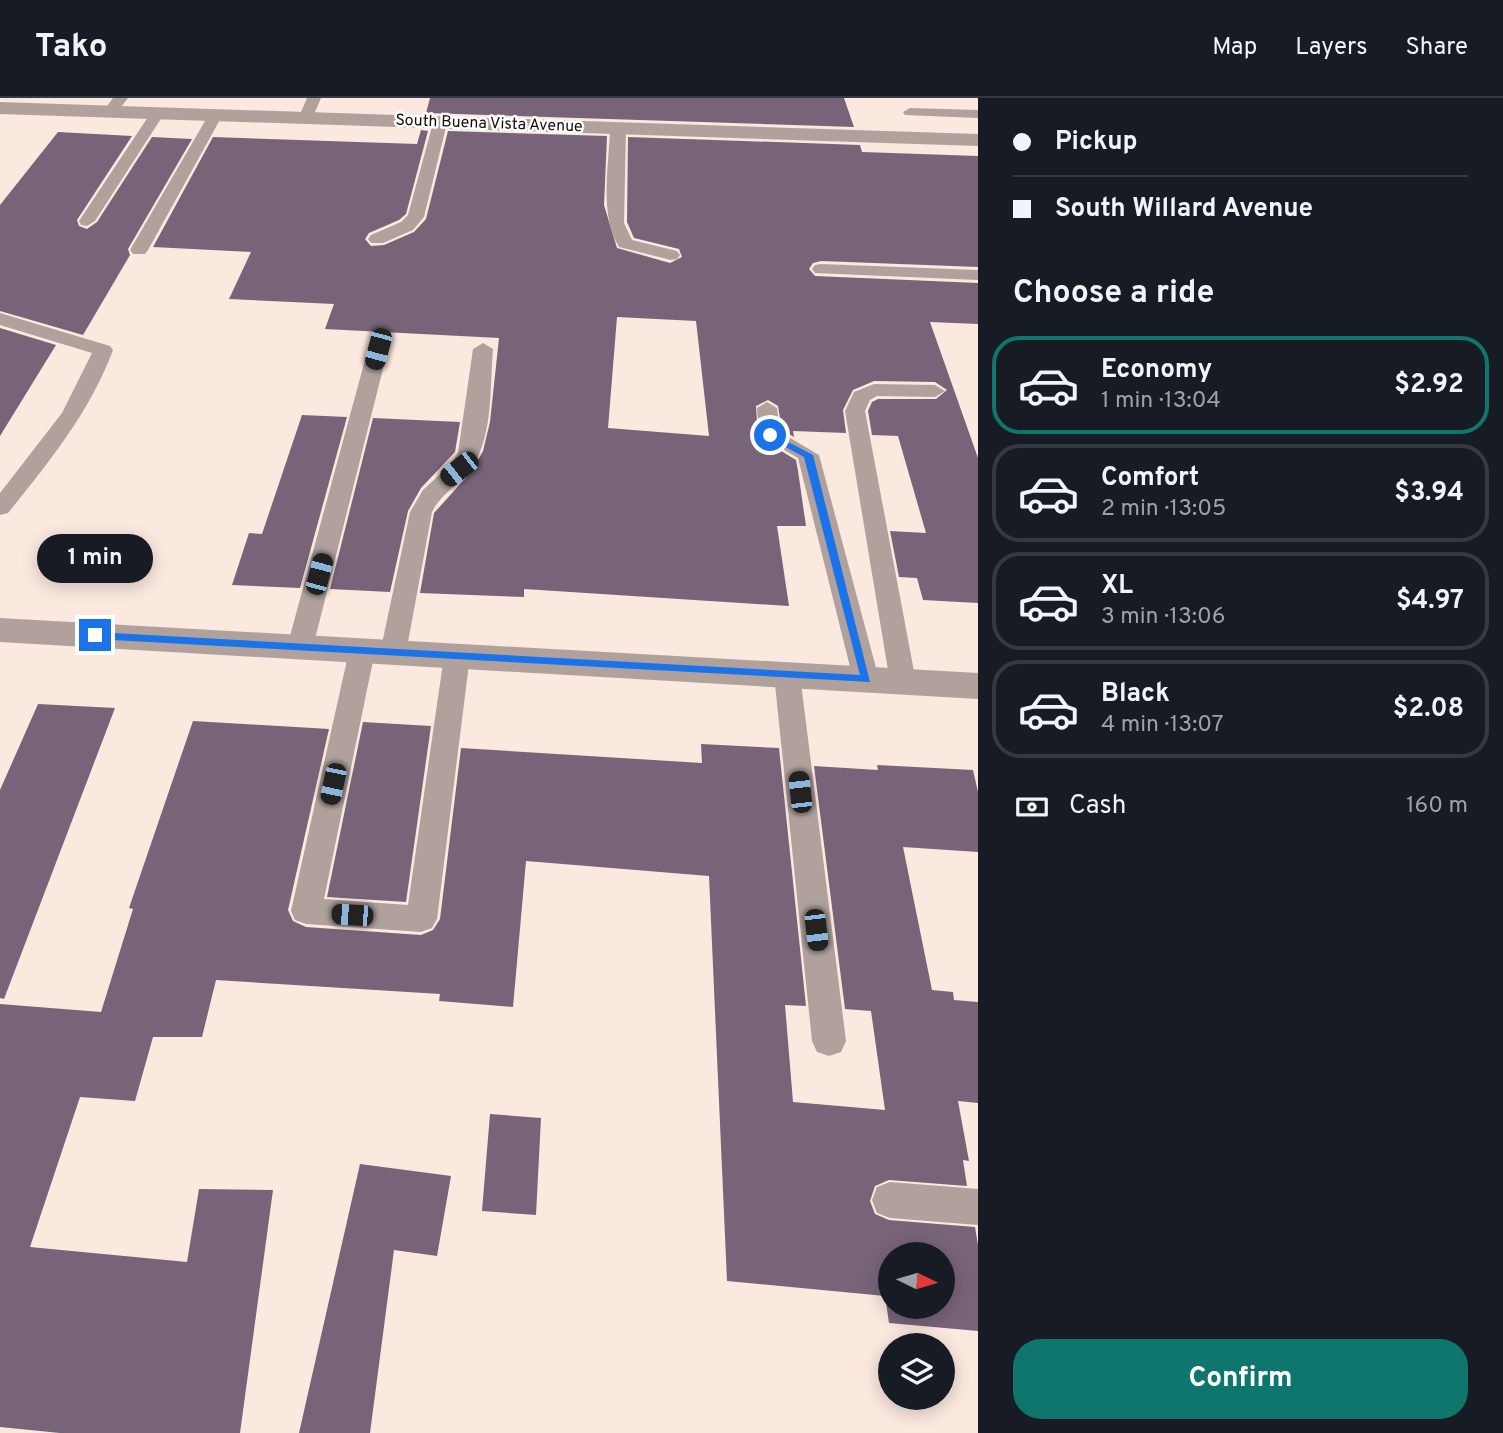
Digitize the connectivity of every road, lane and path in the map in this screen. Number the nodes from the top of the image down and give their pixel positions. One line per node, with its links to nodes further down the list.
1 (314, 98): 9 (lane)
2 (415, 98): 10 (street)
3 (116, 105): 5 (street, South Buena Vista Avenue); 6 (street, South Buena Vista Avenue)
4 (907, 105): 7 (lane); 13 (lane)
5 (0, 108)
6 (157, 114): 8 (street, South Buena Vista Avenue); 15 (lane)
7 (978, 114)
8 (215, 116): 9 (street, South Buena Vista Avenue); 17 (lane)
9 (305, 119): 10 (street, South Buena Vista Avenue)
10 (407, 122): 11 (street, South Buena Vista Avenue)
11 (440, 123): 12 (street, South Buena Vista Avenue); 16 (lane)
12 (618, 128): 13 (street, South Buena Vista Avenue); 18 (lane)
13 (920, 138): 14 (street, South Buena Vista Avenue)
14 (978, 140)
15 (87, 221)
16 (377, 239)
17 (139, 250)
18 (671, 256)
19 (821, 270): 20 (lane)
20 (978, 275)
21 (0, 319): 26 (lane)
22 (378, 349): 28 (lane)
23 (484, 349): 29 (lane)
24 (935, 391): 33 (lane)
25 (767, 408): 32 (lane)
26 (0, 508)
27 (1, 632): 28 (street)
28 (300, 647): 29 (street)
29 (378, 652): 30 (street); 30 (lane)
30 (457, 656): 31 (street)
31 (787, 675): 32 (street); 35 (lane)
32 (866, 680): 33 (street)
33 (904, 682): 34 (street)
34 (978, 686)
35 (829, 1041)
36 (890, 1200): 37 (lane)
37 (978, 1207)

